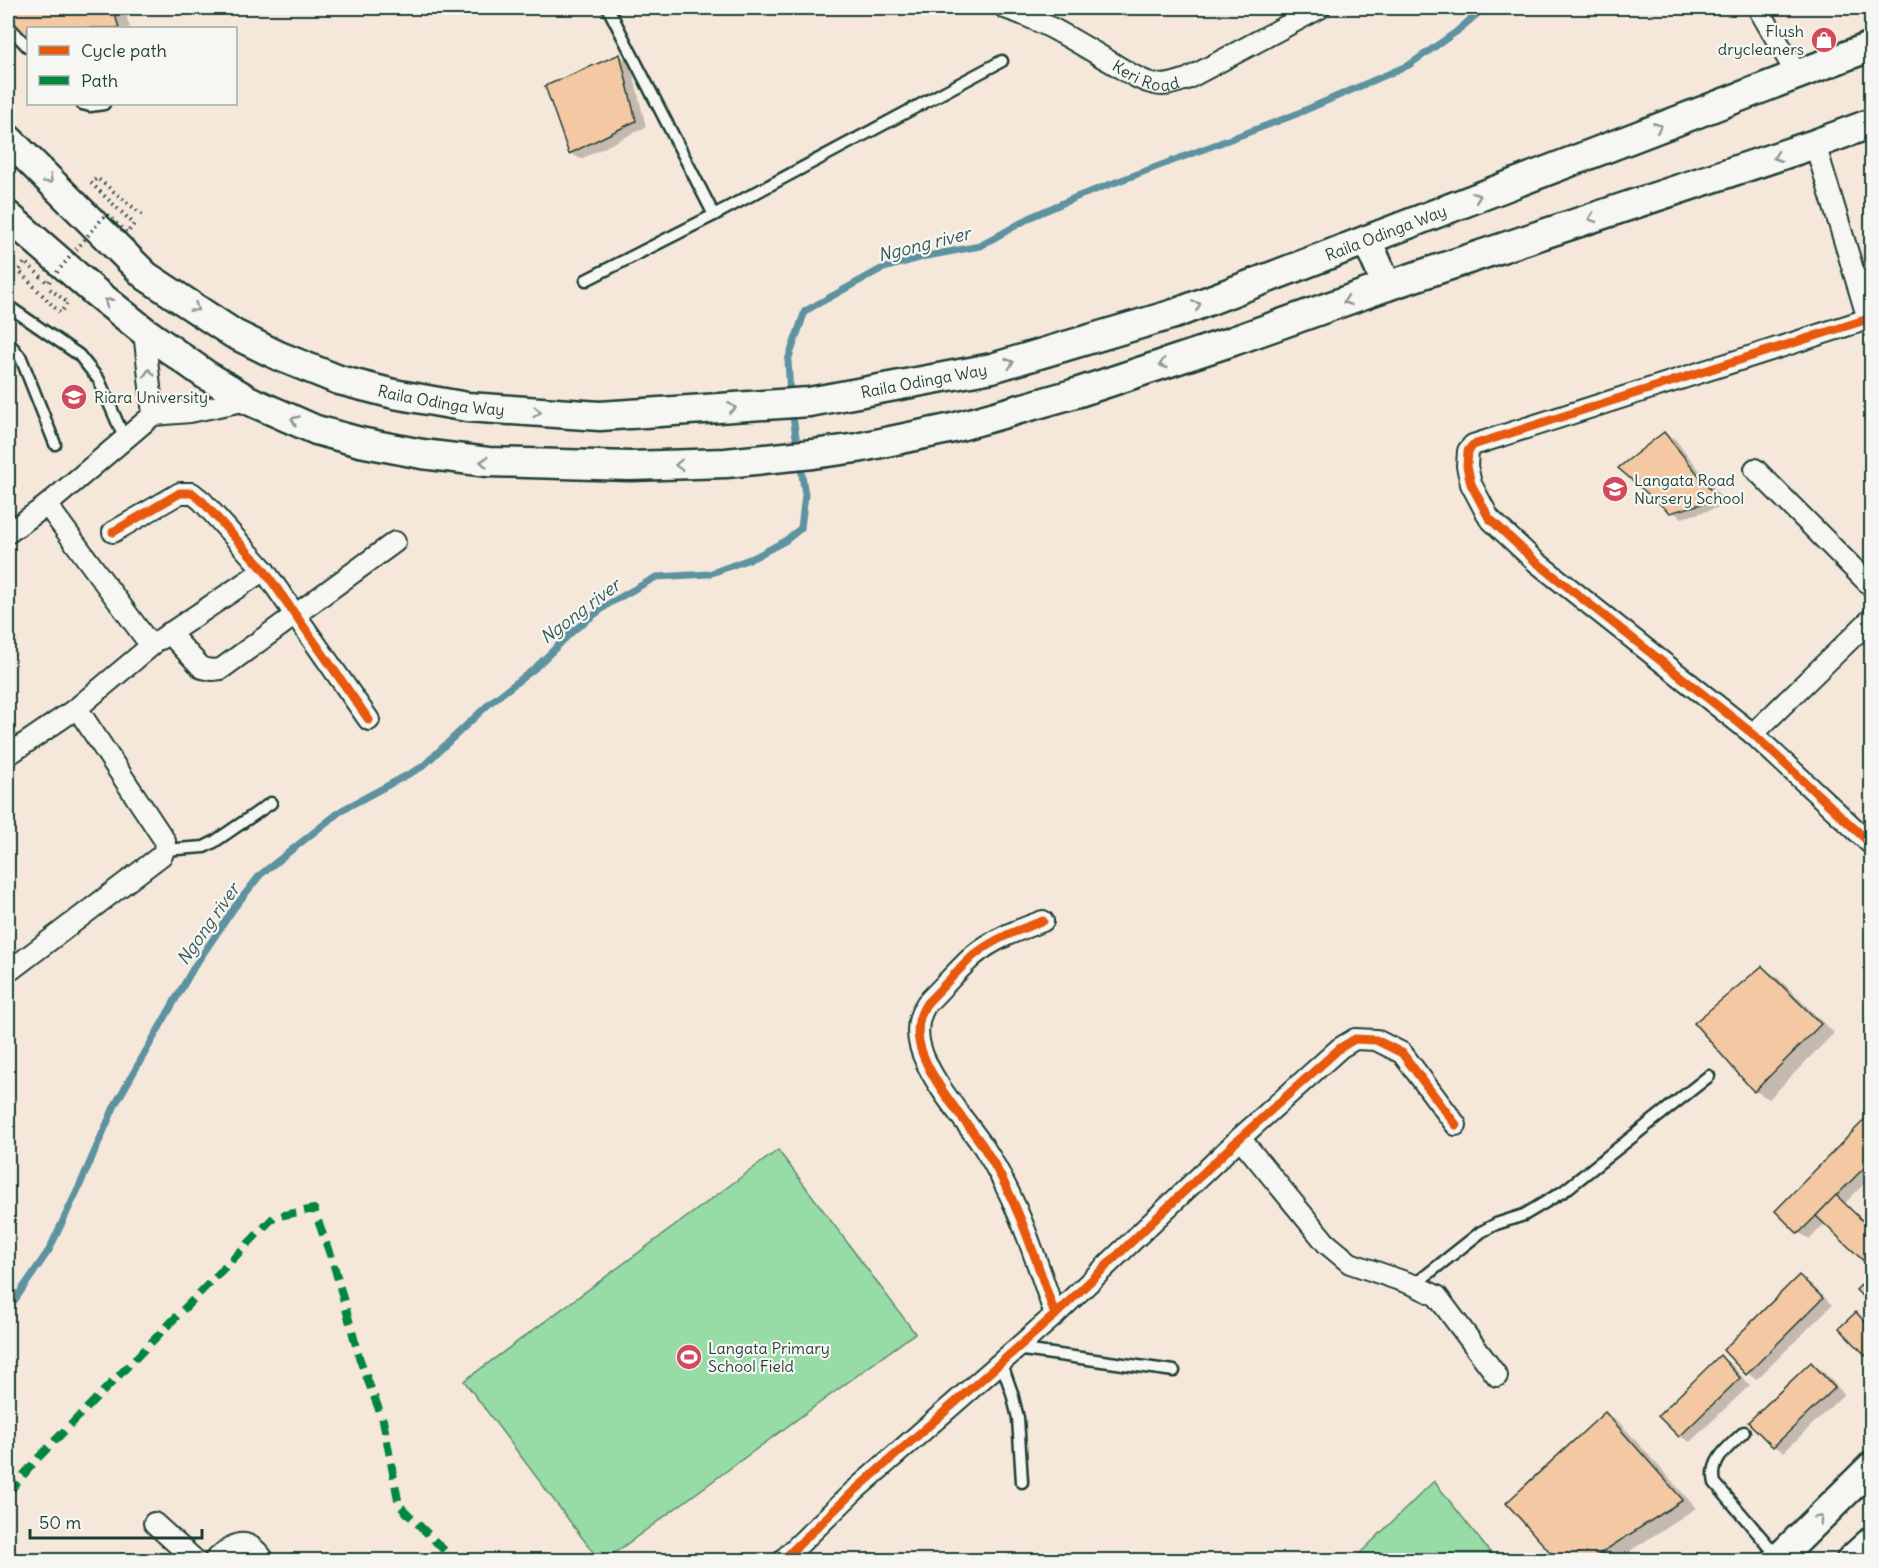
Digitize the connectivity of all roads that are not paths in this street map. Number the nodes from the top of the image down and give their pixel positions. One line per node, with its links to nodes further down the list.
1 (608, 8): 14 (lane)
2 (1005, 8): 5 (street, Keri Road)
3 (1320, 8): 5 (street, Keri Road)
4 (1758, 8): 10 (street)
5 (1290, 14)
6 (8, 26): 7 (lane)
7 (27, 46)
8 (1872, 46): 10 (main road, Raila Odinga Way)
9 (1002, 62): 14 (lane)
10 (1796, 73): 16 (main road, Raila Odinga Way, one-way to 10)
11 (1872, 123): 13 (main road)
12 (8, 138): 16 (main road, Raila Odinga Way, one-way to 16)
13 (1815, 144): 18 (main road, one-way to 18); 20 (street)
14 (714, 215): 17 (lane)
15 (8, 216): 21 (main road, one-way to 15)
16 (1367, 240): 18 (main road)
17 (586, 280)
18 (1388, 286): 23 (main road, one-way to 23)
19 (8, 306): 25 (lane)
20 (1870, 321): 40 (street)
21 (144, 331): 23 (main road); 24 (street, one-way to 21)
22 (8, 342): 26 (lane)
23 (248, 400): 24 (street)
24 (153, 415): 25 (street)
25 (125, 440): 28 (street)
26 (55, 444)
27 (1755, 469): 33 (street)
28 (47, 505): 29 (street); 37 (street)
29 (8, 532)
30 (113, 532): 32 (street)
31 (395, 542): 34 (street)
32 (264, 570): 34 (street); 36 (street)
33 (1872, 586)
34 (295, 615): 36 (street); 39 (street)
35 (1872, 618): 40 (street)
36 (169, 633): 37 (street)
37 (151, 646): 38 (street)
38 (77, 708): 41 (street); 44 (street)
39 (369, 720)
40 (1753, 734): 43 (street)
41 (8, 755)
42 (271, 803): 44 (lane)
43 (1872, 845)
44 (164, 850): 46 (street)
45 (1043, 921): 51 (street)
46 (8, 972)
47 (1709, 1076): 50 (lane)
48 (1456, 1125): 49 (street)
49 (1240, 1138): 50 (street); 51 (street)
50 (1414, 1285): 54 (street)
51 (1055, 1315): 52 (street)
52 (1008, 1356): 53 (lane); 57 (lane); 63 (street)
53 (1174, 1371)
54 (1497, 1376)
55 (1744, 1432): 59 (lane)
56 (1872, 1466): 59 (main road, one-way to 56)
57 (1022, 1482)
58 (154, 1523): 60 (street)
59 (1778, 1559)
60 (195, 1560)
61 (215, 1560): 62 (street)
62 (264, 1560)
63 (783, 1560)

